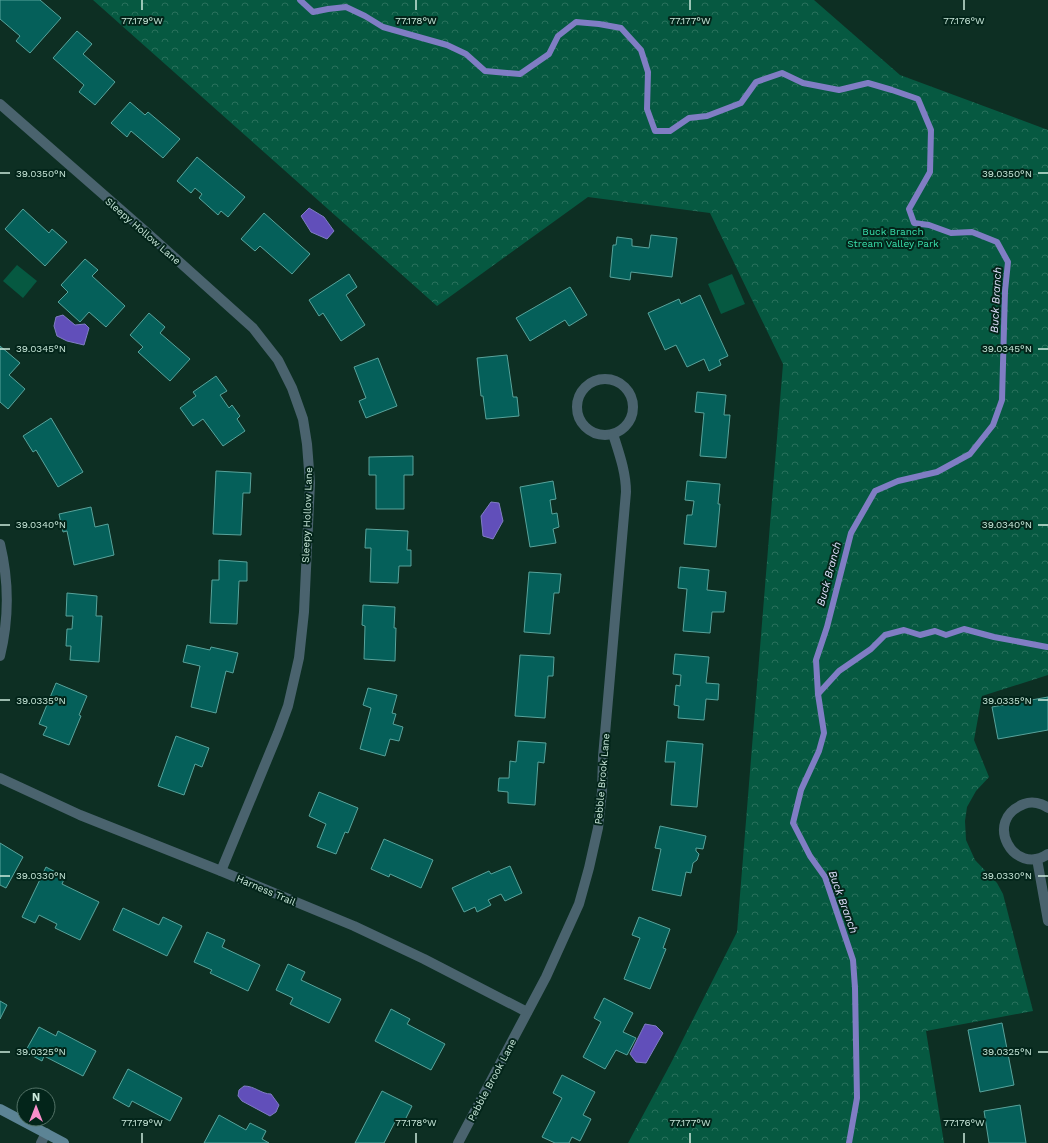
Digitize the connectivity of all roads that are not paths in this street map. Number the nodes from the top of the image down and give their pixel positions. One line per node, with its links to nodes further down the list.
1 (0, 104): 9 (street, Sleepy Hollow Lane)
2 (613, 434): 2 (street); 11 (street, Pebble Brook Lane)
3 (0, 544): 4 (street)
4 (0, 656)
5 (0, 778): 9 (street, Harness Trail)
6 (1048, 808): 8 (street)
7 (1048, 854): 8 (street)
8 (1037, 859): 10 (street)
9 (221, 871): 11 (street, Harness Trail)
10 (1048, 921)
11 (527, 1012): 16 (street, Pebble Brook Lane)
12 (0, 1109): 13 (street)
13 (46, 1133): 14 (street); 15 (street)
14 (41, 1143)
15 (64, 1143)
16 (458, 1143)

